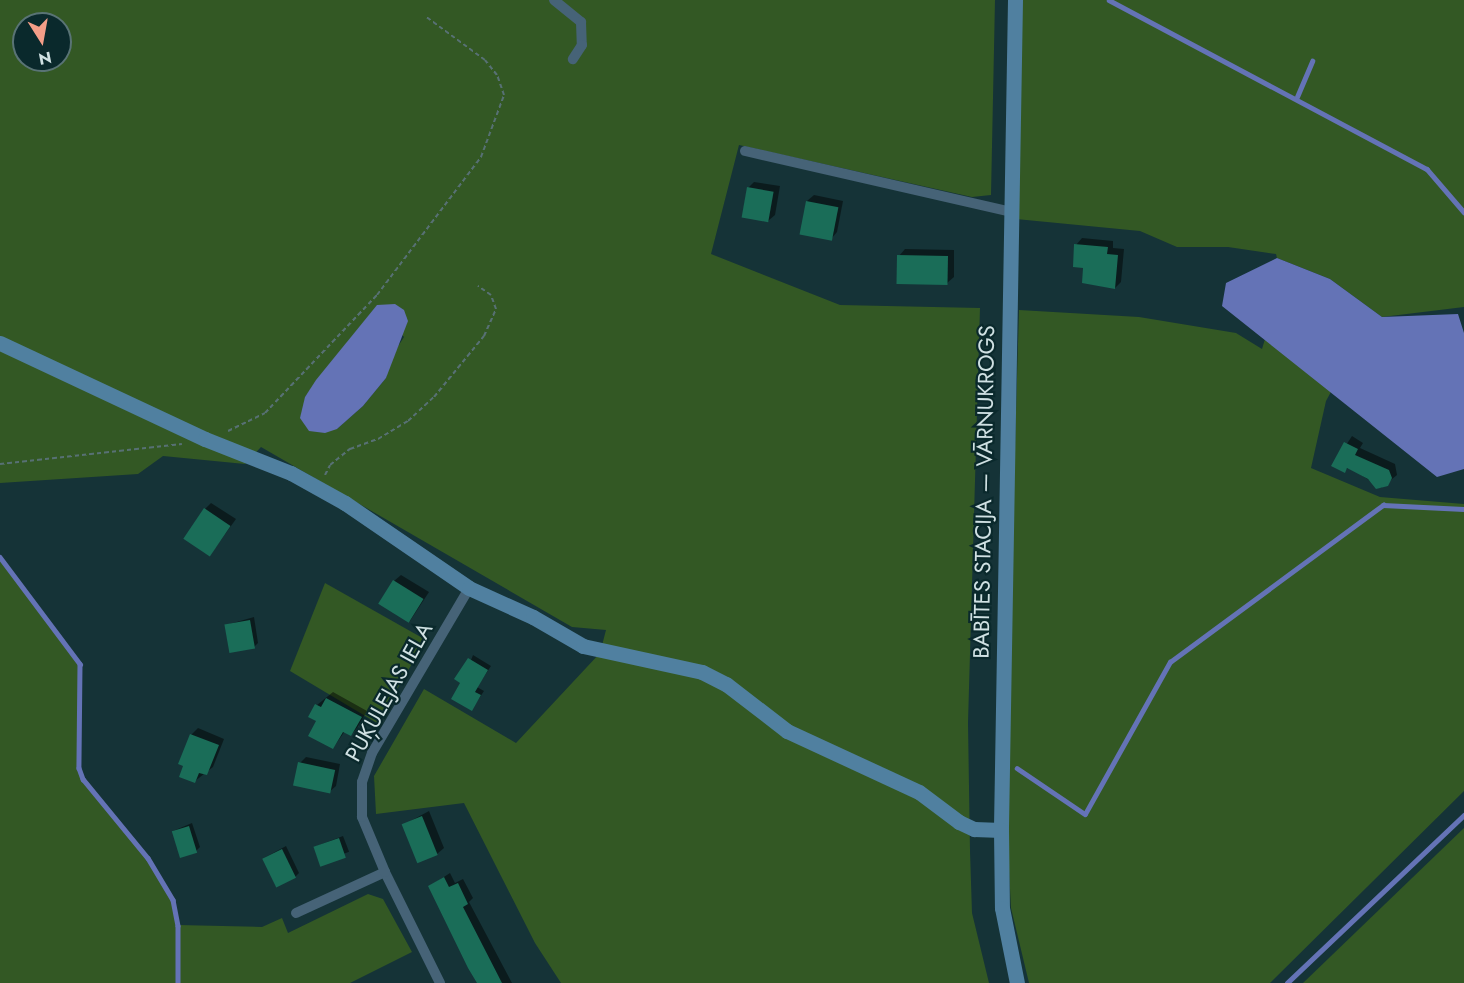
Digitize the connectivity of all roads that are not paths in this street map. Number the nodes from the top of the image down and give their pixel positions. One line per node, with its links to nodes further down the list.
1 (554, 0): 3 (street)
2 (1015, 0): 5 (street, BABĪTES STACIJA — VĀRNUKROGS)
3 (573, 59)
4 (745, 151): 5 (street)
5 (1011, 212): 8 (street, BABĪTES STACIJA — VĀRNUKROGS)
6 (0, 343): 7 (street)
7 (469, 588): 8 (street); 9 (street, PUĶULEJAS IELA)
8 (1001, 830): 12 (street, BABĪTES STACIJA — VĀRNUKROGS)
9 (385, 872): 10 (street); 11 (street, PUĶULEJAS IELA)
10 (296, 914)
11 (440, 983)
12 (1017, 983)

